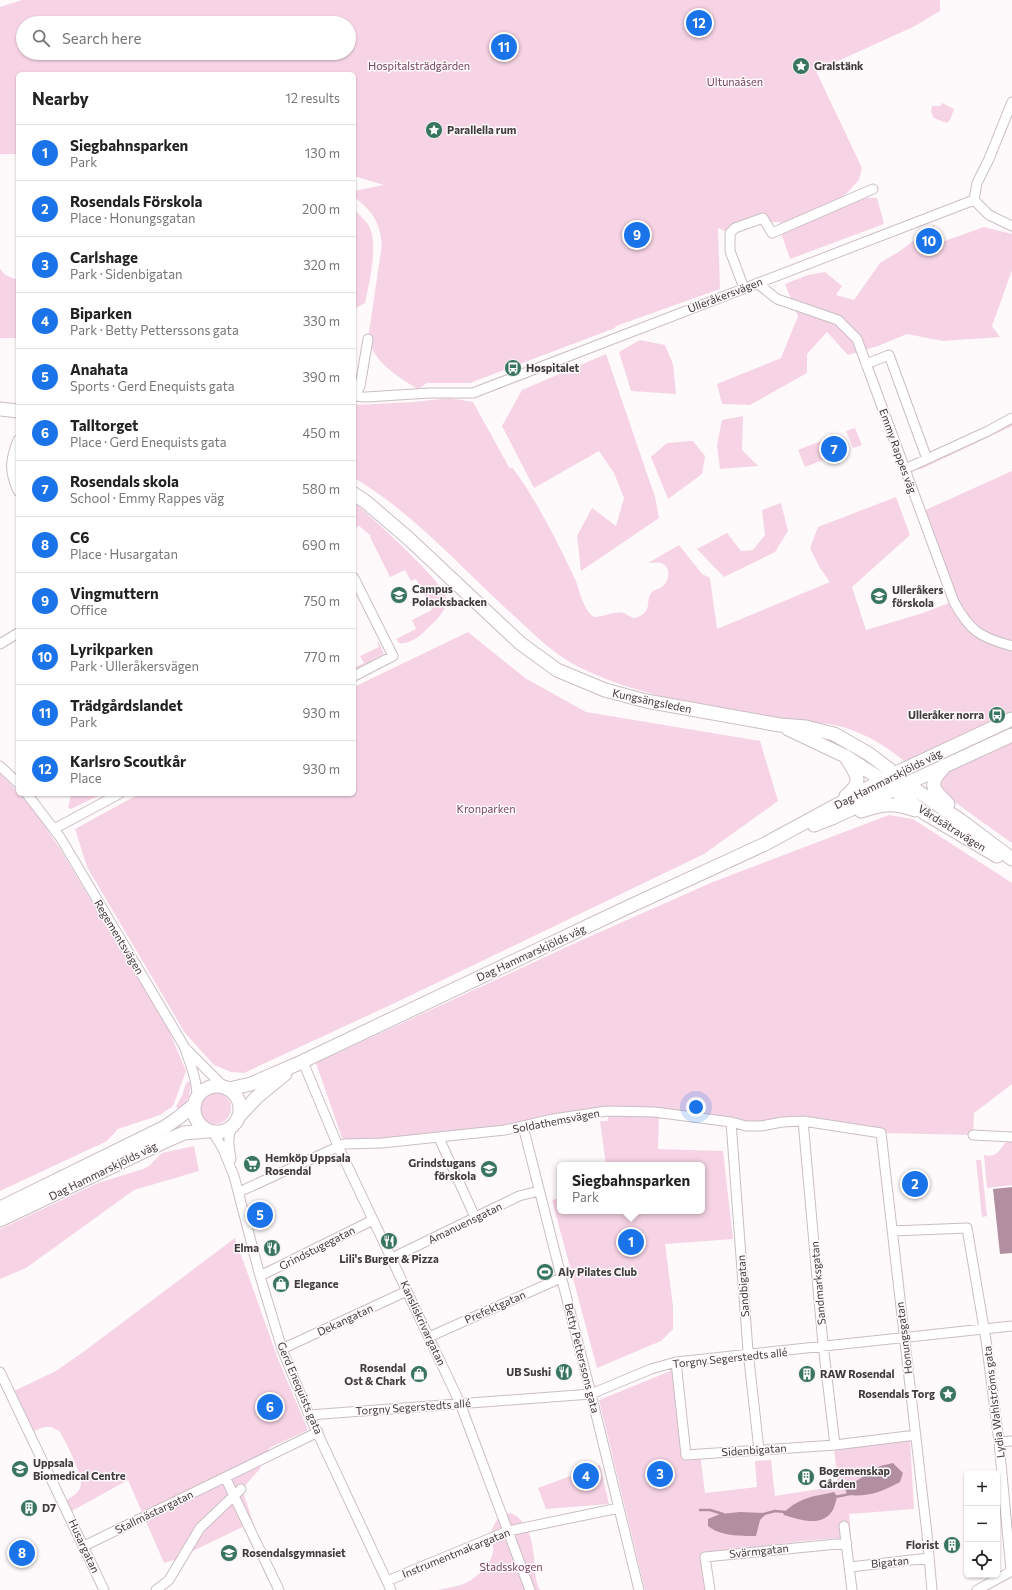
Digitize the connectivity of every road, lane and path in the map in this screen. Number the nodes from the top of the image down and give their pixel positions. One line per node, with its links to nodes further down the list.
1 (1012, 102): 3 (street)
2 (873, 189): 6 (street)
3 (974, 200): 4 (street); 5 (street, Ulleråkersvägen)
4 (1012, 226)
5 (756, 283): 6 (street, Ulleråkersvägen); 8 (street, Emmy Rappes väg)
6 (744, 288): 10 (street, Ulleråkersvägen)
7 (368, 339): 9 (street)
8 (866, 364): 15 (street); 16 (street, Emmy Rappes väg)
9 (356, 393)
10 (356, 396)
11 (0, 409): 12 (main road)
12 (16, 411)
13 (1012, 418): 15 (street)
14 (16, 446): 17 (street)
15 (927, 459): 16 (street)
16 (905, 469): 22 (street, Emmy Rappes väg)
17 (16, 486)
18 (356, 495): 25 (main road, Kungsängsleden)
19 (356, 582): 23 (street)
20 (16, 634): 21 (street)
21 (0, 644)
22 (1012, 646)
23 (356, 675)
24 (1012, 719): 29 (main road, Dag Hammarskjölds väg)
25 (780, 725): 27 (main road, Kungsängsleden); 28 (main road, Kungsängsleden)
26 (1012, 735): 30 (main road, Dag Hammarskjölds väg)
27 (869, 754): 29 (main road); 32 (main road, Kungsängsleden)
28 (845, 756): 33 (main road, Kungsängsleden); 39 (main road)
29 (926, 759): 32 (main road, Dag Hammarskjölds väg)
30 (947, 764): 35 (main road, Dag Hammarskjölds väg); 41 (main road)
31 (0, 766): 34 (street)
32 (894, 774): 33 (main road, Dag Hammarskjölds väg); 35 (main road, Kungsängsleden)
33 (882, 780): 36 (main road, Kungsängsleden); 39 (main road, Dag Hammarskjölds väg)
34 (16, 781)
35 (907, 783): 36 (main road, Dag Hammarskjölds väg); 41 (main road, Vårdsätravägen)
36 (893, 789): 39 (main road, Dag Hammarskjölds väg); 40 (main road, Vårdsätravägen)
37 (29, 796): 42 (street, Regementsvägen)
38 (115, 796): 42 (street)
39 (831, 814): 40 (main road); 46 (main road, Dag Hammarskjölds väg)
40 (926, 814): 44 (main road, Vårdsätravägen)
41 (960, 820): 43 (main road, Vårdsätravägen)
42 (54, 829): 45 (street, Regementsvägen)
43 (1012, 859)
44 (1012, 865)
45 (184, 1046): 47 (street, Regementsvägen); 48 (street, Regementsvägen)
46 (300, 1063): 47 (main road, Dag Hammarskjölds väg); 50 (main road, Dag Hammarskjölds väg); 58 (street, Kansliskrivargatan)
47 (226, 1088): 48 (main road); 50 (main road)
48 (196, 1101): 53 (main road); 62 (main road, Dag Hammarskjölds väg)
49 (803, 1121): 51 (street, Soldathemsvägen); 54 (street, Soldathemsvägen); 75 (street, Sandmarksgatan)
50 (236, 1122): 53 (main road); 59 (street, Gerd Enequists gata)
51 (731, 1122): 52 (street, Soldathemsvägen); 77 (street, Sandbigatan)
52 (523, 1126): 57 (street, Soldathemsvägen); 60 (street, Betty Petterssons gata)
53 (211, 1132): 59 (street, Gerd Enequists gata); 64 (main road, Dag Hammarskjölds väg)
54 (881, 1133): 66 (street, Honungsgatan)
55 (973, 1135): 56 (street)
56 (1012, 1137)
57 (438, 1138): 58 (street, Soldathemsvägen); 63 (street)
58 (338, 1146): 61 (street, Soldathemsvägen); 65 (street, Kansliskrivargatan)
59 (234, 1176): 61 (street, Gerd Enequists gata)
60 (539, 1191): 63 (street, Amanuensgatan); 69 (street, Betty Petterssons gata)
61 (239, 1192): 68 (street, Gerd Enequists gata)
62 (0, 1208)
63 (475, 1217): 67 (street, Amanuensgatan)
64 (0, 1220)
65 (373, 1220): 67 (street, Kansliskrivargatan); 68 (street, Grindstugegatan)
66 (892, 1231): 72 (street, Lydia Wahlströms gata); 74 (street, Honungsgatan)
67 (392, 1258): 70 (street, Kansliskrivargatan)
68 (260, 1276): 76 (street, Gerd Enequists gata)
69 (561, 1278): 73 (street, Prefektgatan); 80 (street, Betty Petterssons gata)
70 (407, 1291): 73 (street, Kansliskrivargatan); 76 (street, Dekangatan)
71 (1012, 1326): 72 (street, Torgny Segerstedts allé)
72 (985, 1329): 74 (street, Torgny Segerstedts allé); 86 (street, Lydia Wahlströms gata)
73 (429, 1336): 81 (street, Kansliskrivargatan)
74 (904, 1338): 75 (street, Torgny Segerstedts allé); 84 (street, Honungsgatan)
75 (824, 1347): 77 (street, Torgny Segerstedts allé); 87 (street, Sandmarksgatan)
76 (282, 1349): 82 (street, Gerd Enequists gata)
77 (748, 1355): 78 (street, Torgny Segerstedts allé); 88 (street, Sandbigatan)
78 (676, 1362): 80 (street, Torgny Segerstedts allé); 88 (street, Sidenbigatan)
79 (0, 1372): 96 (street, Husargatan)
80 (591, 1394): 81 (street, Torgny Segerstedts allé); 92 (street, Betty Petterssons gata)
81 (460, 1403): 82 (street, Torgny Segerstedts allé); 94 (street, Kansliskrivargatan)
82 (309, 1415): 83 (street, Gerd Enequists gata)
83 (318, 1432): 89 (street, Stallmästargatan); 100 (street, Gerd Enequists gata)
84 (916, 1435): 87 (street, Sidenbigatan); 97 (street, Honungsgatan)
85 (1012, 1441): 86 (street)
86 (999, 1442): 99 (street, Lydia Wahlströms gata)
87 (835, 1445): 88 (street, Sidenbigatan)
88 (759, 1450)
89 (225, 1477): 91 (street); 96 (street, Stallmästargatan)
90 (242, 1489): 91 (street)
91 (234, 1496): 102 (street); 103 (street)
92 (619, 1508): 94 (street, Instrumentmakargatan); 106 (street, Betty Petterssons gata)
93 (844, 1526): 95 (street)
94 (508, 1530): 100 (street, Instrumentmakargatan); 105 (street, Kansliskrivargatan)
95 (847, 1543): 98 (street); 107 (street, Svärmgatan)
96 (84, 1546): 101 (street, Husargatan)
97 (929, 1558): 98 (street, Bigatan); 109 (street, Honungsgatan)
98 (850, 1567): 108 (street)
99 (1011, 1571): 110 (street)
100 (387, 1581): 104 (street, Gerd Enequists gata)
101 (104, 1590)
102 (156, 1590)
103 (279, 1590)
104 (392, 1590)
105 (530, 1590)
106 (639, 1590)
107 (710, 1590)
108 (852, 1590)
109 (932, 1590)
110 (977, 1590)

